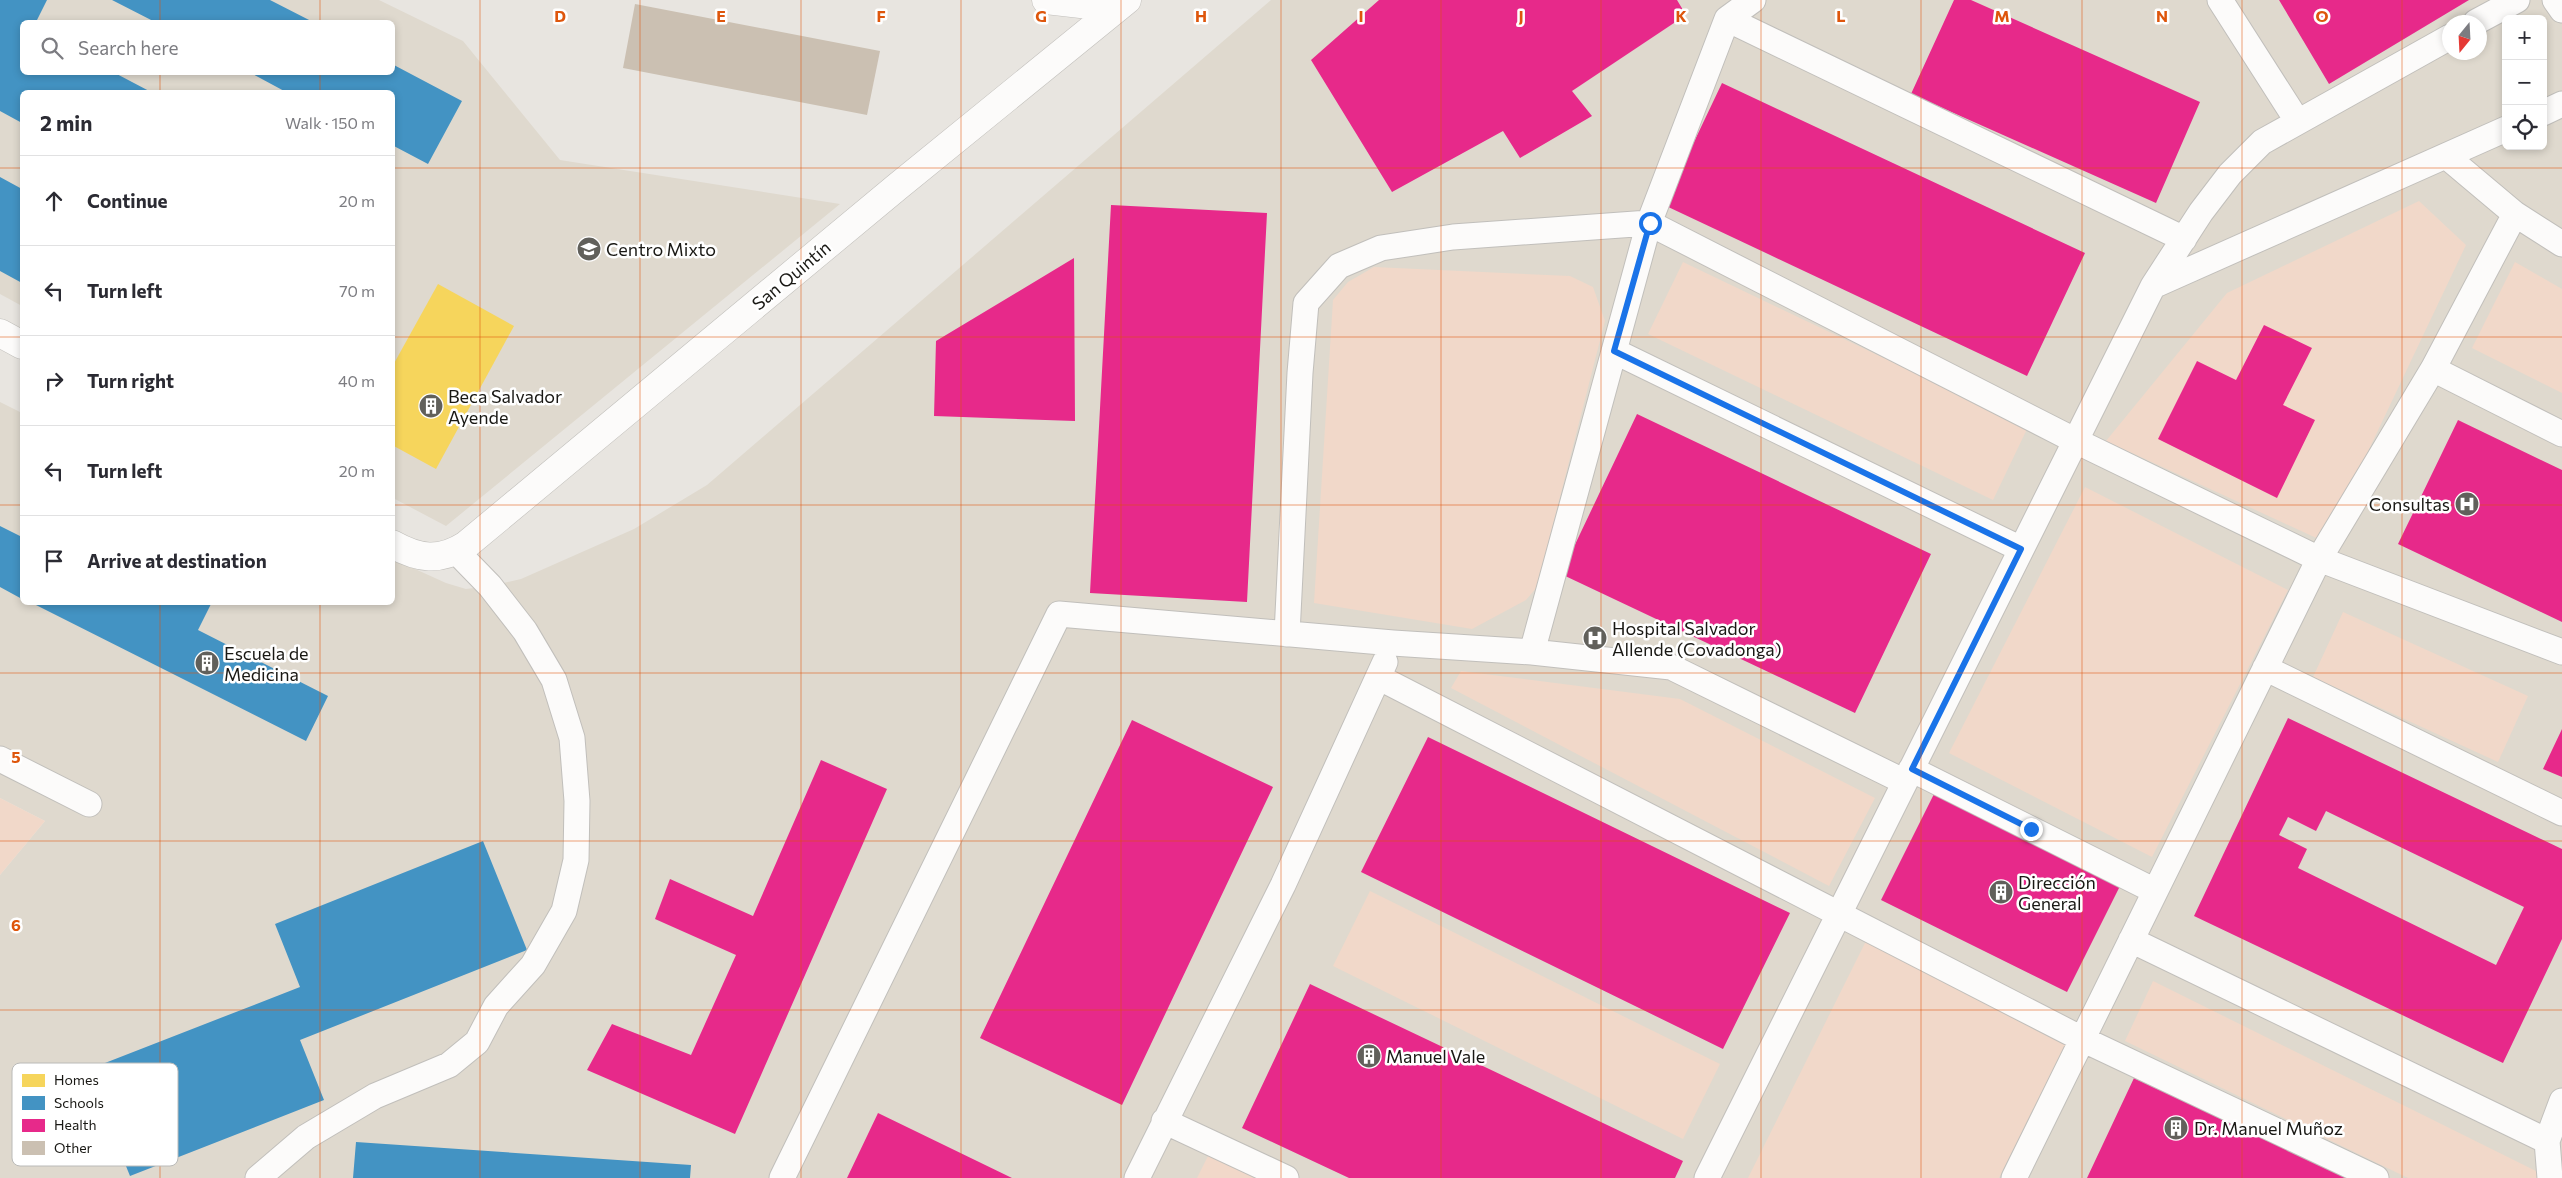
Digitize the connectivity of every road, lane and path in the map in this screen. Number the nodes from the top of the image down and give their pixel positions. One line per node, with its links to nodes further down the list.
1 (1046, 0): 6 (street)
2 (1753, 0): 9 (lane)
3 (2220, 0): 13 (lane)
4 (2517, 0): 8 (lane)
5 (2555, 0): 7 (lane)
6 (1122, 4): 29 (street, San Quintín)
7 (2562, 10)
8 (2487, 16)
9 (1727, 19): 17 (lane); 18 (lane)
10 (2442, 41): 13 (lane)
11 (2562, 104): 12 (lane)
12 (2547, 111)
13 (2298, 122): 18 (lane)
14 (2502, 132): 15 (lane)
15 (2446, 156): 16 (lane); 20 (lane)
16 (2515, 214): 19 (lane); 24 (lane)
17 (1650, 223): 23 (lane); 26 (lane); 31 (lane)
18 (2184, 239): 20 (lane)
19 (2562, 244)
20 (2153, 286): 26 (lane)
21 (0, 333): 22 (street)
22 (20, 344)
23 (1614, 351): 28 (lane); 33 (lane)
24 (2433, 369): 25 (lane); 30 (lane)
25 (2562, 434)
26 (2076, 441): 28 (lane); 30 (lane)
27 (395, 546): 29 (street)
28 (2021, 549): 38 (lane)
29 (456, 552): 48 (lane)
30 (2319, 559): 34 (lane); 35 (lane)
31 (1287, 634): 32 (lane); 49 (lane)
32 (1393, 643): 33 (lane); 36 (lane)
33 (1532, 652): 38 (lane)
34 (2562, 652)
35 (2265, 668): 40 (lane); 41 (lane)
36 (1378, 677): 42 (lane); 46 (lane)
37 (0, 759): 39 (lane)
38 (1908, 775): 41 (lane); 42 (lane)
39 (89, 804)
40 (2562, 813)
41 (2155, 891): 43 (lane)
42 (1838, 915): 44 (lane); 52 (lane)
43 (2131, 940): 44 (lane); 47 (lane)
44 (2082, 1039): 53 (lane); 54 (lane)
45 (2562, 1101): 47 (lane)
46 (1164, 1121): 50 (lane); 51 (lane)
47 (2547, 1141): 55 (lane)
48 (258, 1178)
49 (782, 1178)
50 (1137, 1178)
51 (1286, 1178)
52 (1707, 1178)
53 (2014, 1178)
54 (2376, 1178)
55 (2550, 1178)

